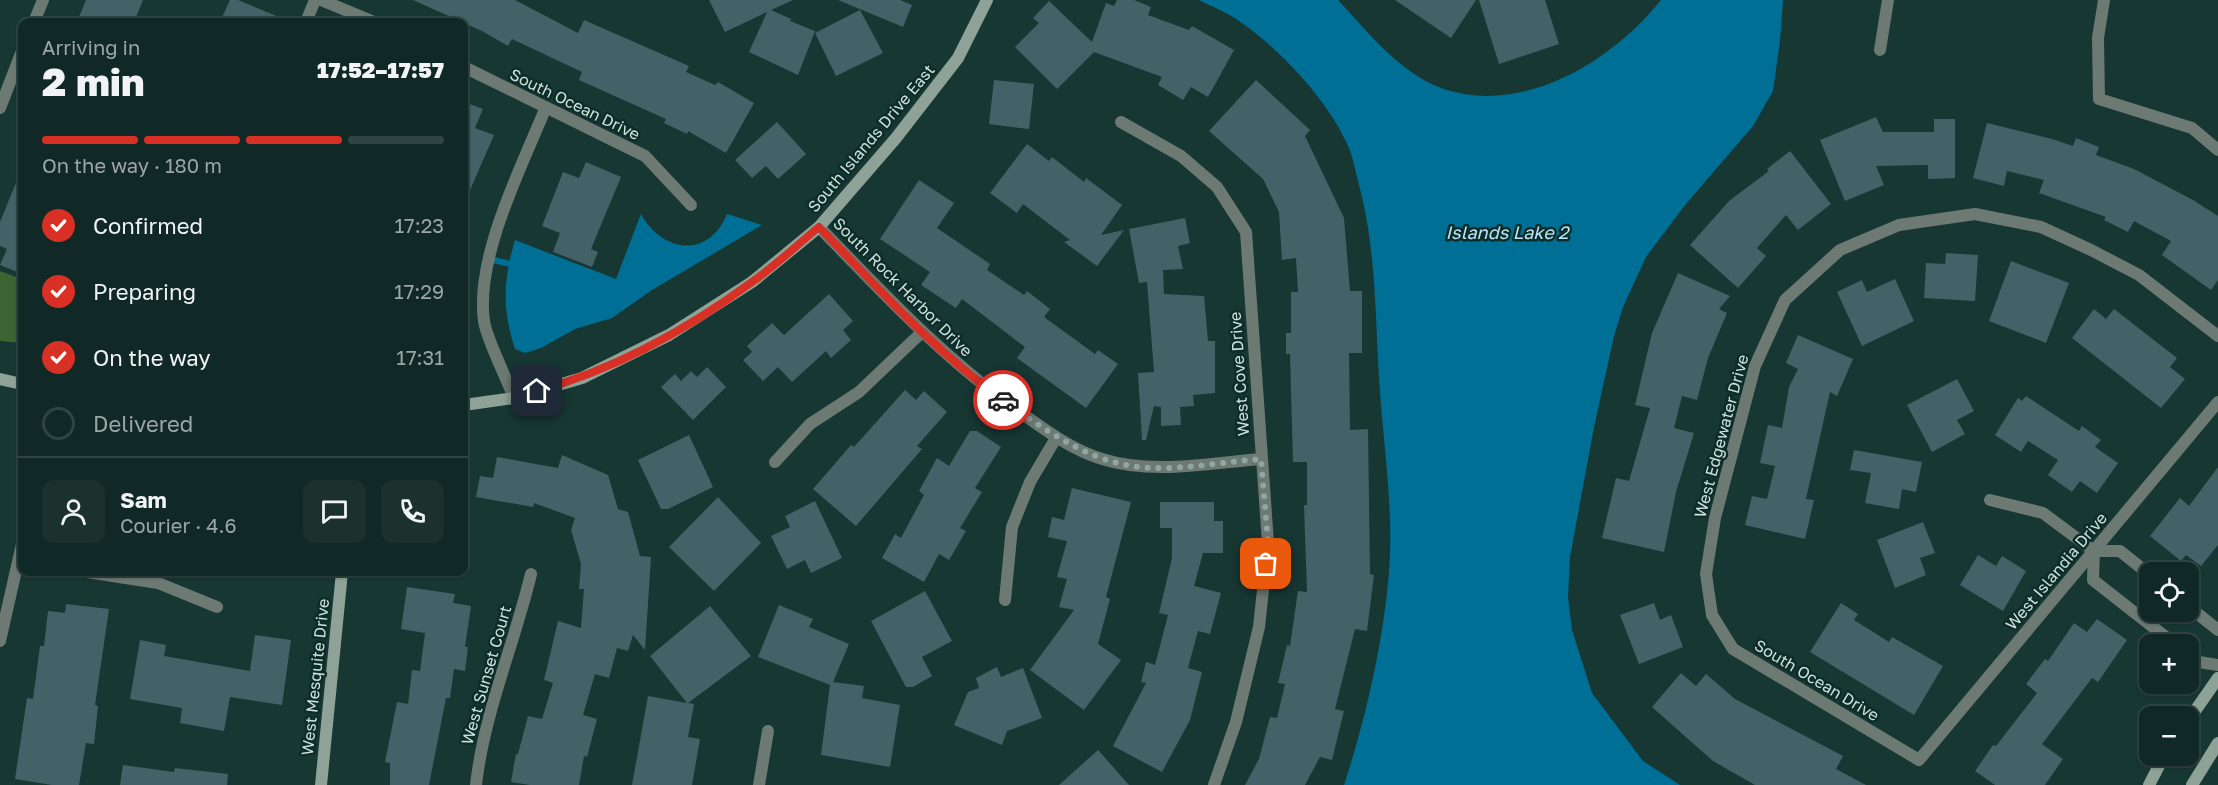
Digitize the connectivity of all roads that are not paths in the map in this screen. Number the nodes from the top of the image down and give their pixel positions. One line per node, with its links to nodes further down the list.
1 (43, 0): 7 (street)
2 (315, 0): 8 (street)
3 (321, 0): 9 (street)
4 (987, 0): 18 (street, South Islands Drive East)
5 (1888, 0): 10 (street)
6 (2103, 0): 16 (street)
7 (36, 18)
8 (308, 18)
9 (364, 18)
10 (1880, 50)
11 (18, 61): 14 (street)
12 (468, 69): 13 (street, South Ocean Drive)
13 (546, 107): 17 (street, South Ocean Drive); 23 (street)
14 (0, 108)
15 (1121, 122): 27 (street, West Cove Drive)
16 (2218, 150)
17 (691, 205)
18 (819, 227): 19 (street, South Rock Harbor Drive); 23 (street, South Islands Drive East)
19 (921, 333): 26 (street, South Rock Harbor Drive); 28 (street)
20 (2218, 336): 38 (street, West Edgewater Drive)
21 (0, 379): 22 (street)
22 (18, 383)
23 (514, 398): 25 (street, South Islands Drive East)
24 (2218, 402): 30 (street, West Islandia Drive)
25 (468, 404)
26 (1056, 438): 27 (street, South Rock Harbor Drive); 36 (street)
27 (1261, 459): 54 (street, West Cove Drive)
28 (776, 462)
29 (1990, 500): 30 (street)
30 (2094, 551): 31 (street); 41 (street); 49 (street, West Islandia Drive)
31 (2139, 566)
32 (18, 572): 42 (street)
33 (531, 574): 52 (street, West Sunset Court)
34 (113, 576): 37 (street)
35 (342, 576): 51 (street, West Mesquite Drive)
36 (1005, 600)
37 (217, 607)
38 (1712, 615): 49 (street, South Ocean Drive)
39 (2199, 615): 40 (street)
40 (2218, 630)
41 (2162, 634)
42 (0, 641)
43 (2199, 662): 44 (street)
44 (2218, 665)
45 (2218, 678): 46 (street)
46 (2198, 706)
47 (768, 731): 53 (street)
48 (2218, 743): 56 (street)
49 (1919, 760)
50 (2159, 766): 55 (street)
51 (321, 785)
52 (476, 785)
53 (759, 785)
54 (1214, 785)
55 (2149, 785)
56 (2192, 785)

